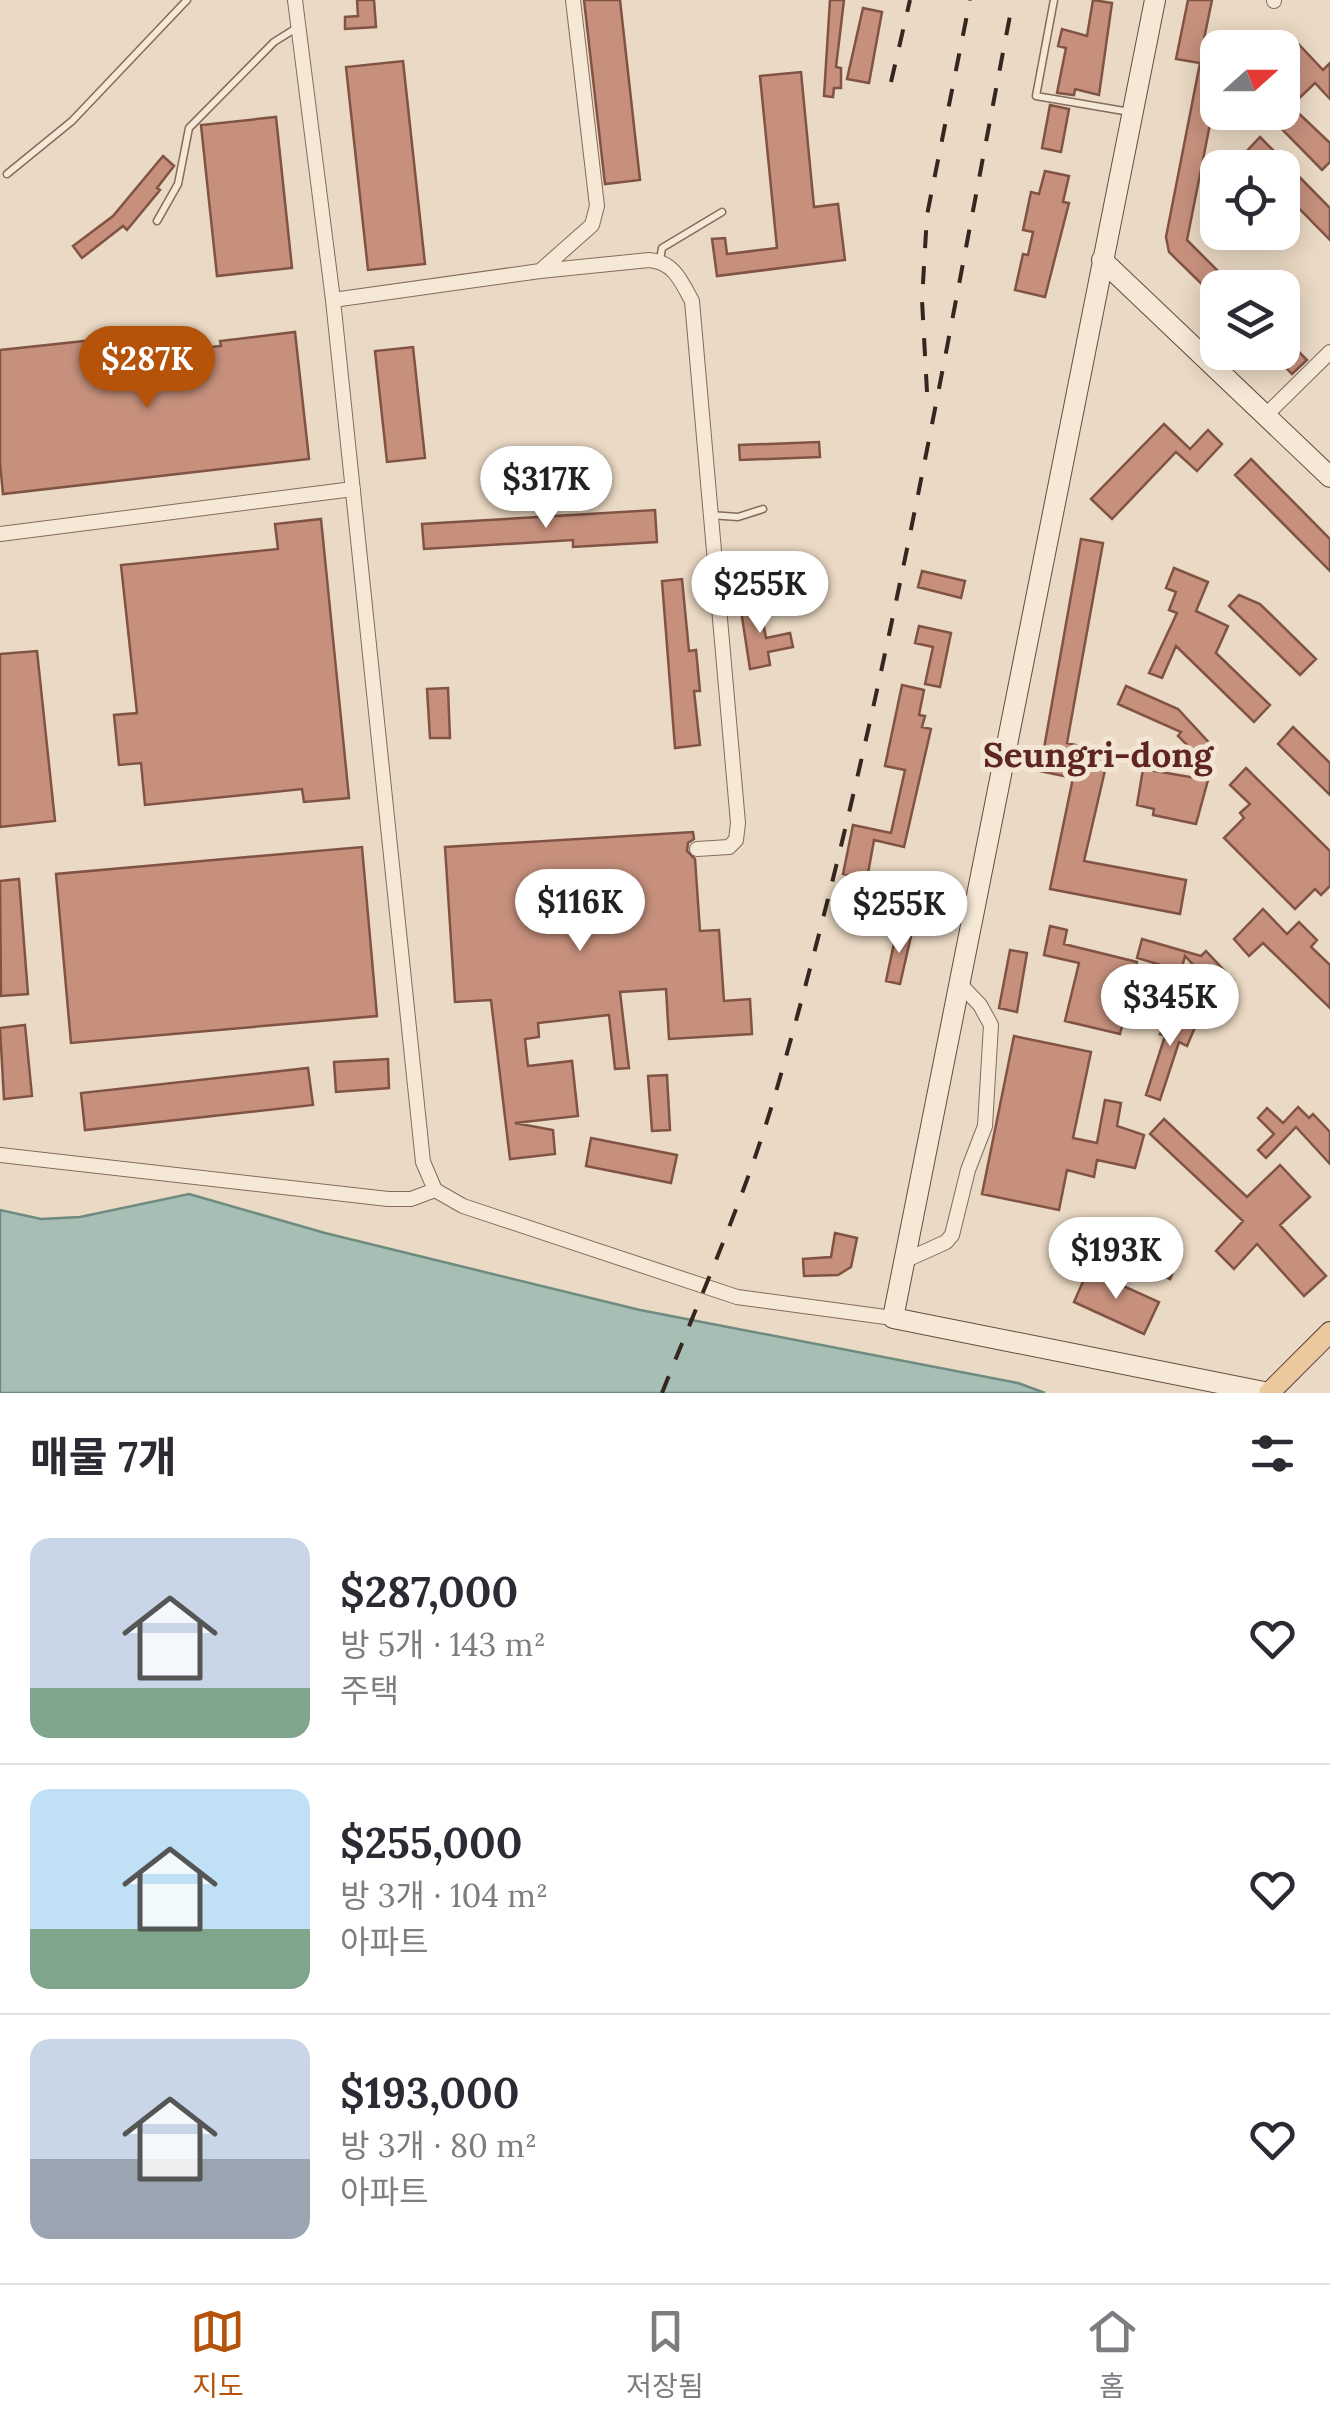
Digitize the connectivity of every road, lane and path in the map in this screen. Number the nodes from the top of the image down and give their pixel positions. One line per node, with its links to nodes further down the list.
1 (187, 0): 8 (lane)
2 (295, 0): 6 (street)
3 (574, 0): 13 (street)
4 (1054, 0): 7 (lane)
5 (1155, 0): 7 (main road)
6 (299, 27): 10 (lane); 14 (street)
7 (1132, 112): 11 (main road)
8 (7, 174)
9 (722, 212): 12 (lane)
10 (157, 221)
11 (1102, 260): 16 (main road); 23 (main road)
12 (660, 261): 13 (street); 20 (street)
13 (540, 271): 14 (street)
14 (333, 300): 18 (street)
15 (1330, 352): 16 (street)
16 (1267, 414): 17 (main road)
17 (1330, 477)
18 (353, 490): 21 (street); 25 (street)
19 (763, 509): 20 (lane)
20 (709, 515): 22 (street)
21 (0, 534)
22 (697, 848)
23 (959, 983): 26 (main road); 26 (street)
24 (0, 1155): 25 (street)
25 (436, 1190): 27 (street)
26 (904, 1261): 27 (main road)
27 (893, 1318): 29 (main road)
28 (1330, 1332): 29 (main road)
29 (1269, 1393)

